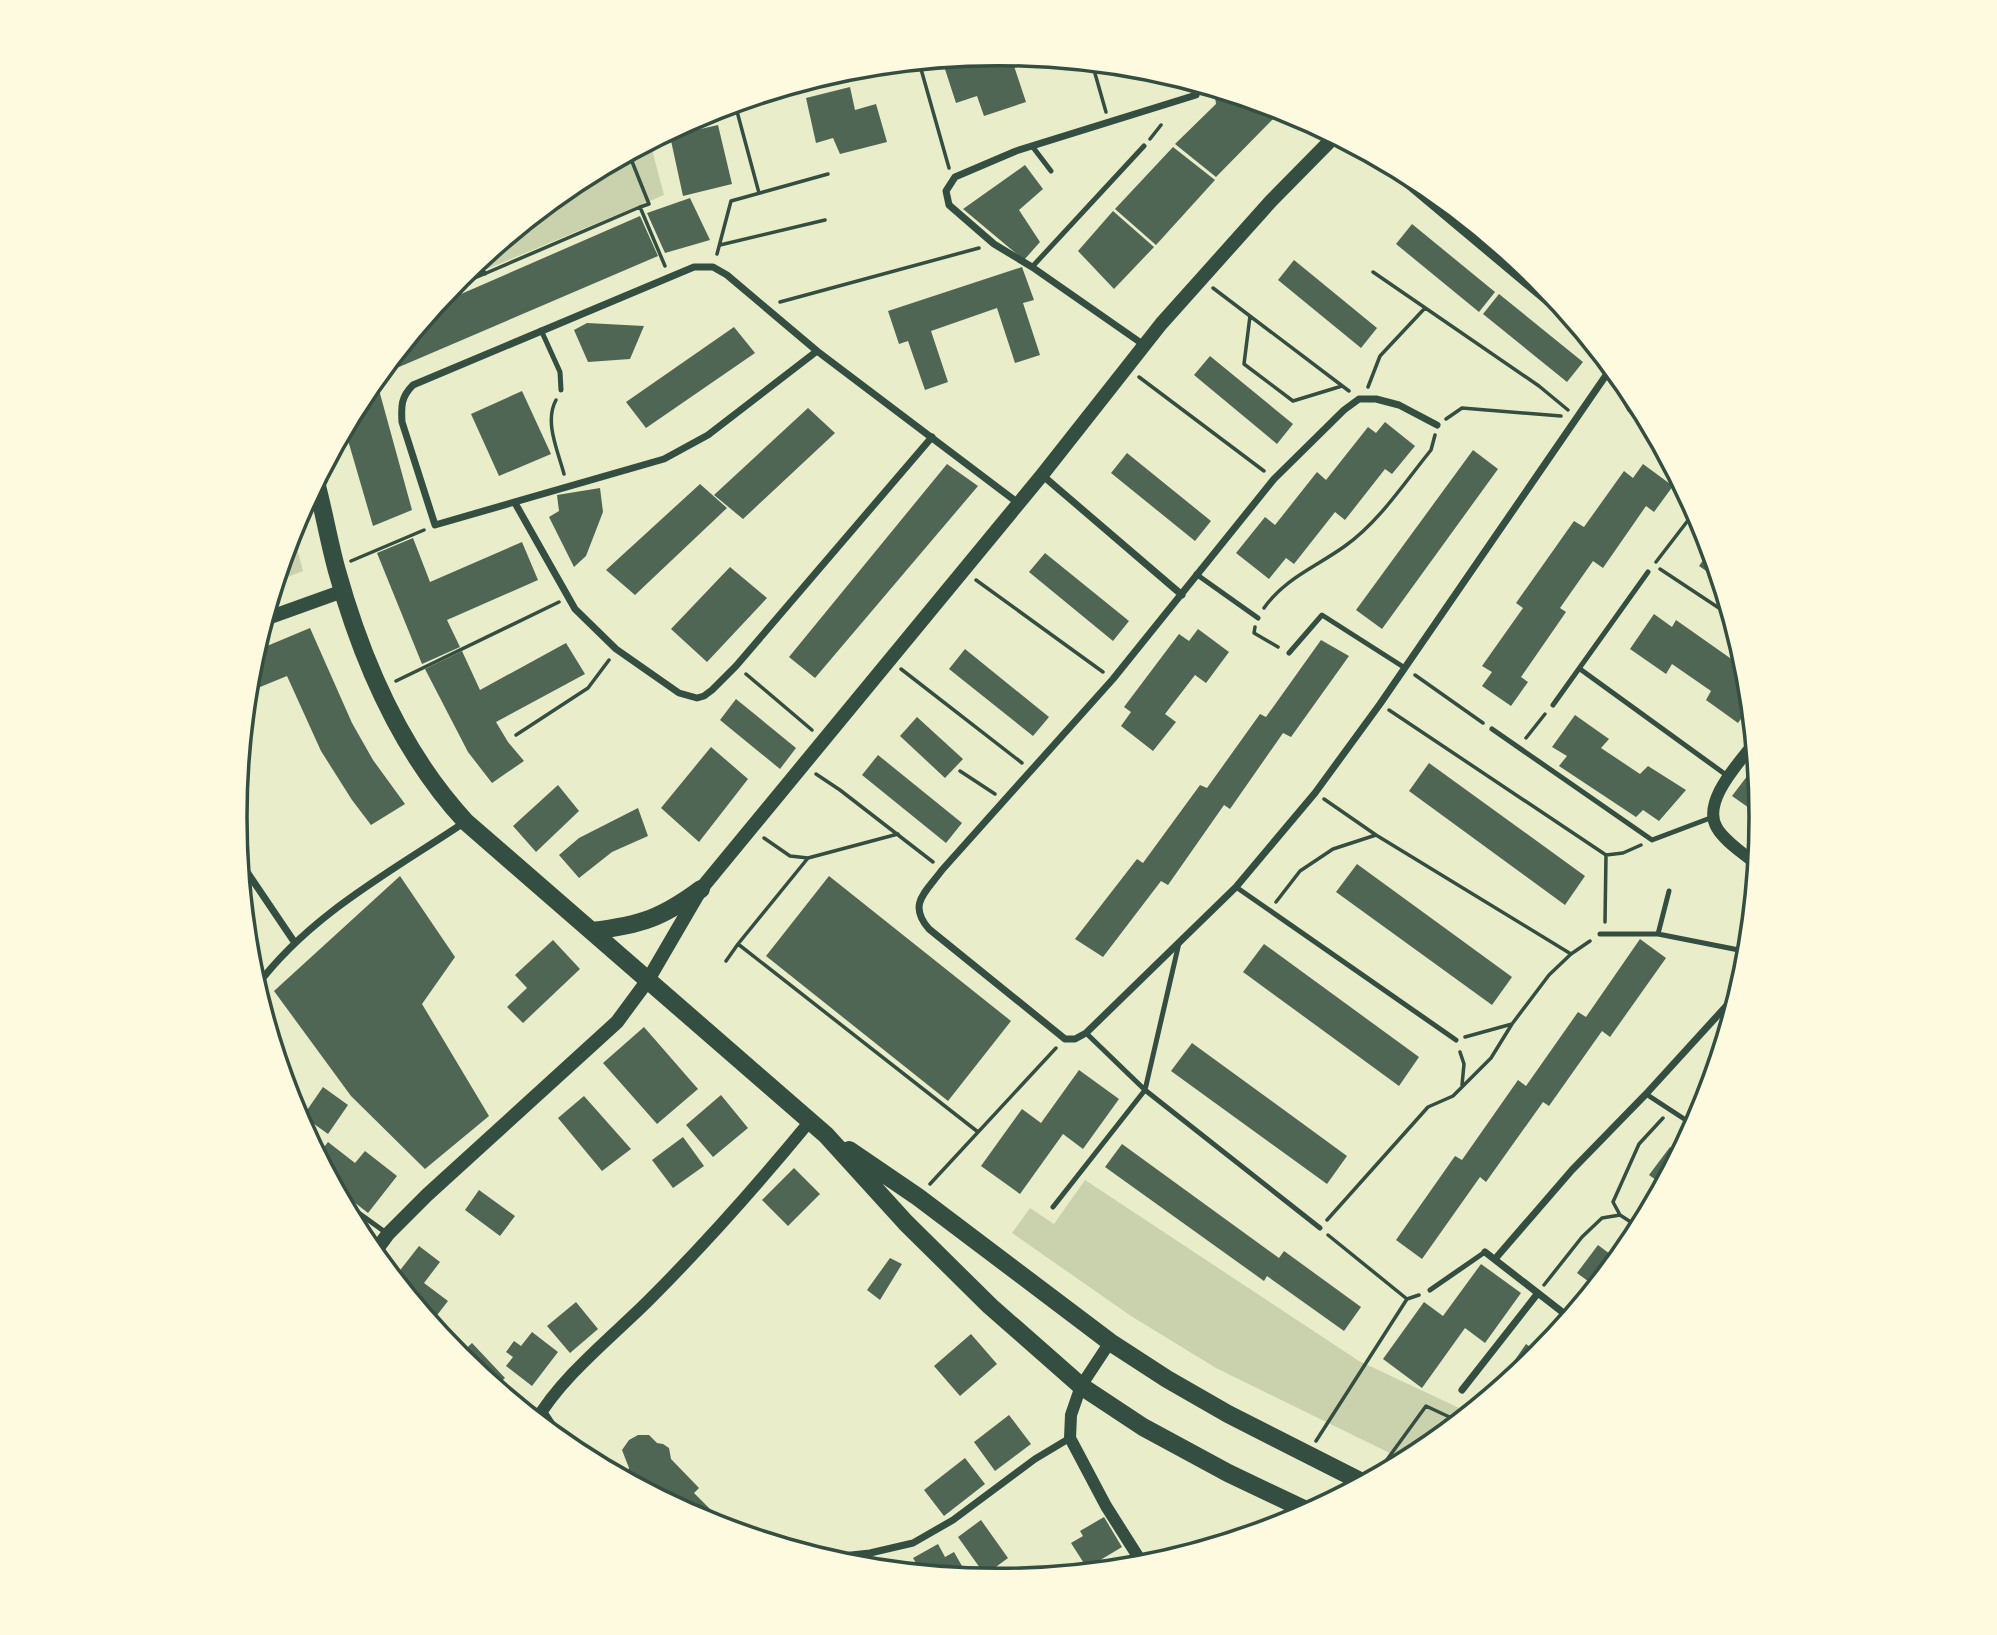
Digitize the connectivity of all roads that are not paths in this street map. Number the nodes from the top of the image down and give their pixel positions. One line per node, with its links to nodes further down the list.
1 (1196, 96): 3 (street)
2 (1328, 143): 10 (main road)
3 (1032, 146): 5 (lane); 8 (street)
4 (1144, 146): 8 (lane)
5 (1051, 171)
6 (1454, 220): 7 (street)
7 (1507, 265)
8 (1032, 267): 10 (street)
9 (541, 330): 11 (street); 13 (lane); 18 (street)
10 (1144, 345): 16 (main road)
11 (817, 351): 15 (street); 18 (street)
12 (1605, 375): 27 (street)
13 (561, 390)
14 (1437, 425): 21 (street)
15 (932, 438): 18 (street); 19 (street)
16 (1042, 475): 19 (main road); 23 (street)
17 (320, 497): 22 (main road)
18 (515, 503)
19 (1018, 503): 38 (main road)
20 (1648, 572): 28 (lane)
21 (1196, 574): 23 (street); 25 (lane)
22 (343, 591): 24 (main road); 34 (main road)
23 (1182, 594): 49 (street)
24 (275, 616)
25 (1258, 618)
26 (1289, 653): 27 (lane)
27 (1405, 667): 37 (street)
28 (1580, 669): 29 (lane); 32 (lane)
29 (1553, 705)
30 (1492, 729): 33 (lane)
31 (1746, 753): 32 (street)
32 (1729, 777): 33 (street)
33 (1713, 817): 35 (street)
34 (466, 822): 40 (main road); 43 (street)
35 (1748, 856)
36 (250, 876): 43 (street)
37 (1236, 887): 44 (street); 50 (lane)
38 (701, 889): 40 (main road); 47 (main road)
39 (1669, 891): 42 (lane)
40 (593, 931): 47 (main road)
41 (1600, 934): 42 (lane)
42 (1658, 934): 45 (lane)
43 (295, 943): 46 (street)
44 (1180, 943): 49 (street); 51 (lane)
45 (1738, 949)
46 (265, 975)
47 (648, 980): 54 (main road); 59 (main road)
48 (1725, 1007): 52 (street)
49 (1086, 1033): 51 (lane)
50 (1456, 1040)
51 (1145, 1090): 56 (lane); 58 (lane)
52 (1646, 1094): 53 (lane); 62 (street)
53 (1685, 1120)
54 (810, 1121): 55 (main road); 69 (street)
55 (826, 1135): 66 (main road); 67 (main road)
56 (1053, 1207)
57 (362, 1215): 59 (lane)
58 (1320, 1228)
59 (388, 1234): 60 (main road)
60 (381, 1244)
61 (1485, 1252): 62 (street); 63 (lane)
62 (1494, 1259): 64 (street)
63 (1430, 1290)
64 (1538, 1293): 65 (street); 68 (street)
65 (1563, 1313)
66 (1110, 1342): 67 (street); 71 (main road)
67 (1081, 1387): 70 (street); 72 (main road)
68 (1462, 1390)
69 (541, 1413)
70 (1070, 1438): 73 (street); 74 (street)
71 (1355, 1478)
72 (1297, 1506)
73 (855, 1555)
74 (1137, 1555)

